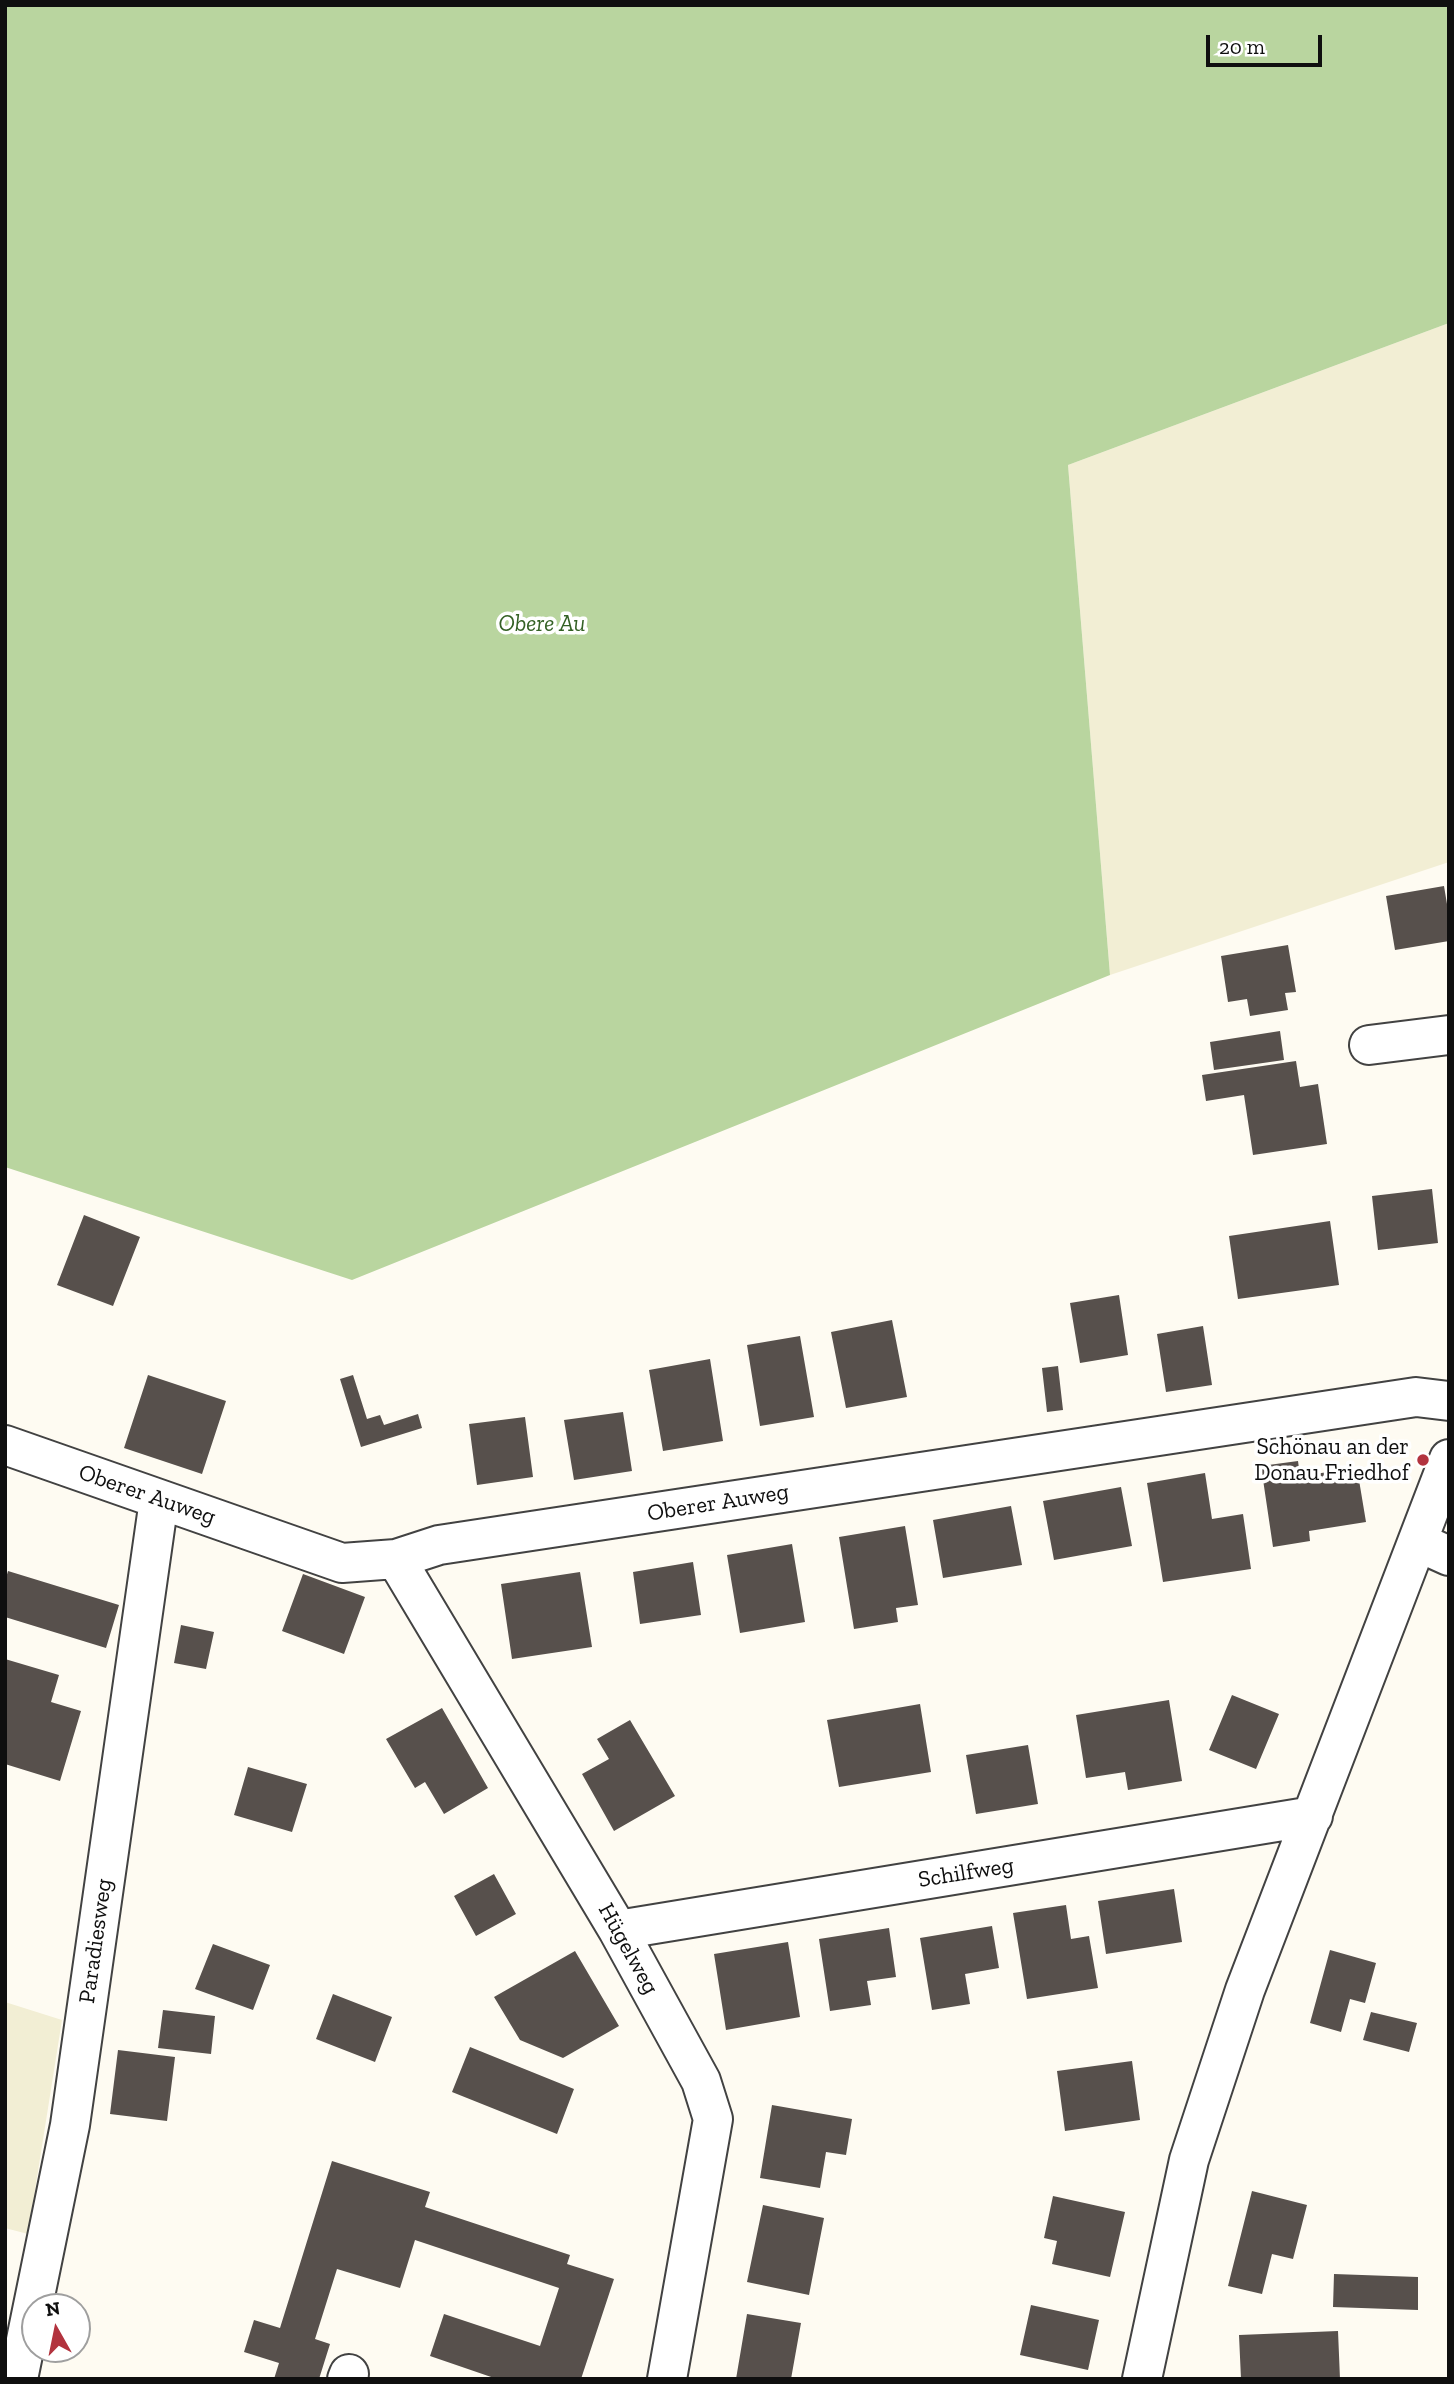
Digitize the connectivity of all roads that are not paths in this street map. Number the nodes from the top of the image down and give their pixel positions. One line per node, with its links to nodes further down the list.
1 (1449, 1035): 2 (street)
2 (1369, 1045)
3 (1449, 1401): 8 (street, Oberer Auweg)
4 (5, 1445): 6 (street, Oberer Auweg)
5 (1449, 1459): 7 (street)
6 (159, 1500): 8 (street, Oberer Auweg); 11 (street, Paradiesweg)
7 (1434, 1549): 9 (street)
8 (396, 1559): 10 (street, Hügelweg)
9 (1314, 1815): 10 (street, Schilfweg); 13 (street)
10 (618, 1930): 12 (street, Hügelweg)
11 (19, 2379)
12 (667, 2379)
13 (1142, 2379)

